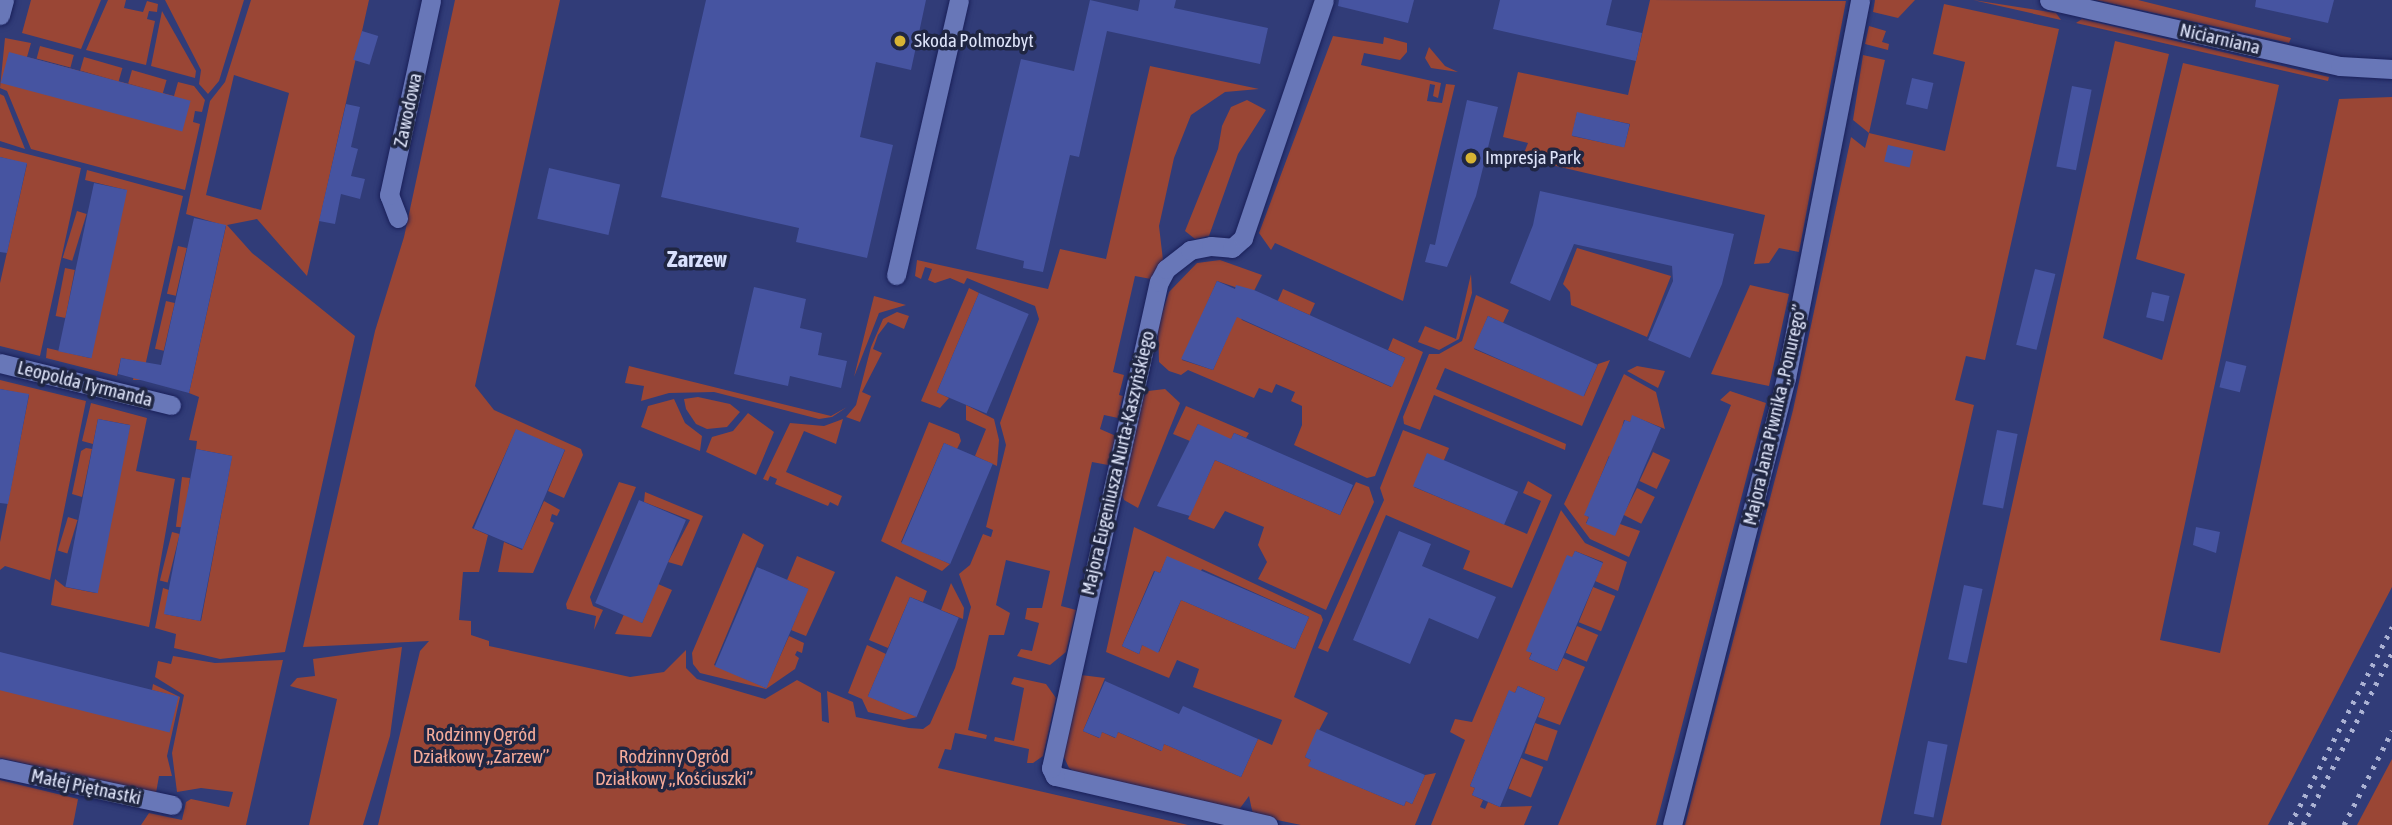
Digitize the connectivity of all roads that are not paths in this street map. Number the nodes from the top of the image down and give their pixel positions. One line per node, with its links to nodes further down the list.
1 (4, 0): 7 (street)
2 (432, 0): 9 (street, Zawodowa)
3 (959, 0): 10 (street)
4 (1324, 0): 15 (street, Majora Eugeniusza Nurta-Kaszyńskiego)
5 (1860, 0): 16 (street, Majora Jana Piwnika „Ponurego”)
6 (2049, 0): 8 (street, Niciarniana)
7 (0, 15)
8 (2392, 69)
9 (398, 218)
10 (896, 275)
11 (0, 363): 12 (street, Leopolda Tyrmanda)
12 (171, 405)
13 (0, 768): 14 (street, Małej Piętnastki)
14 (172, 805)
15 (1268, 825)
16 (1672, 825)

